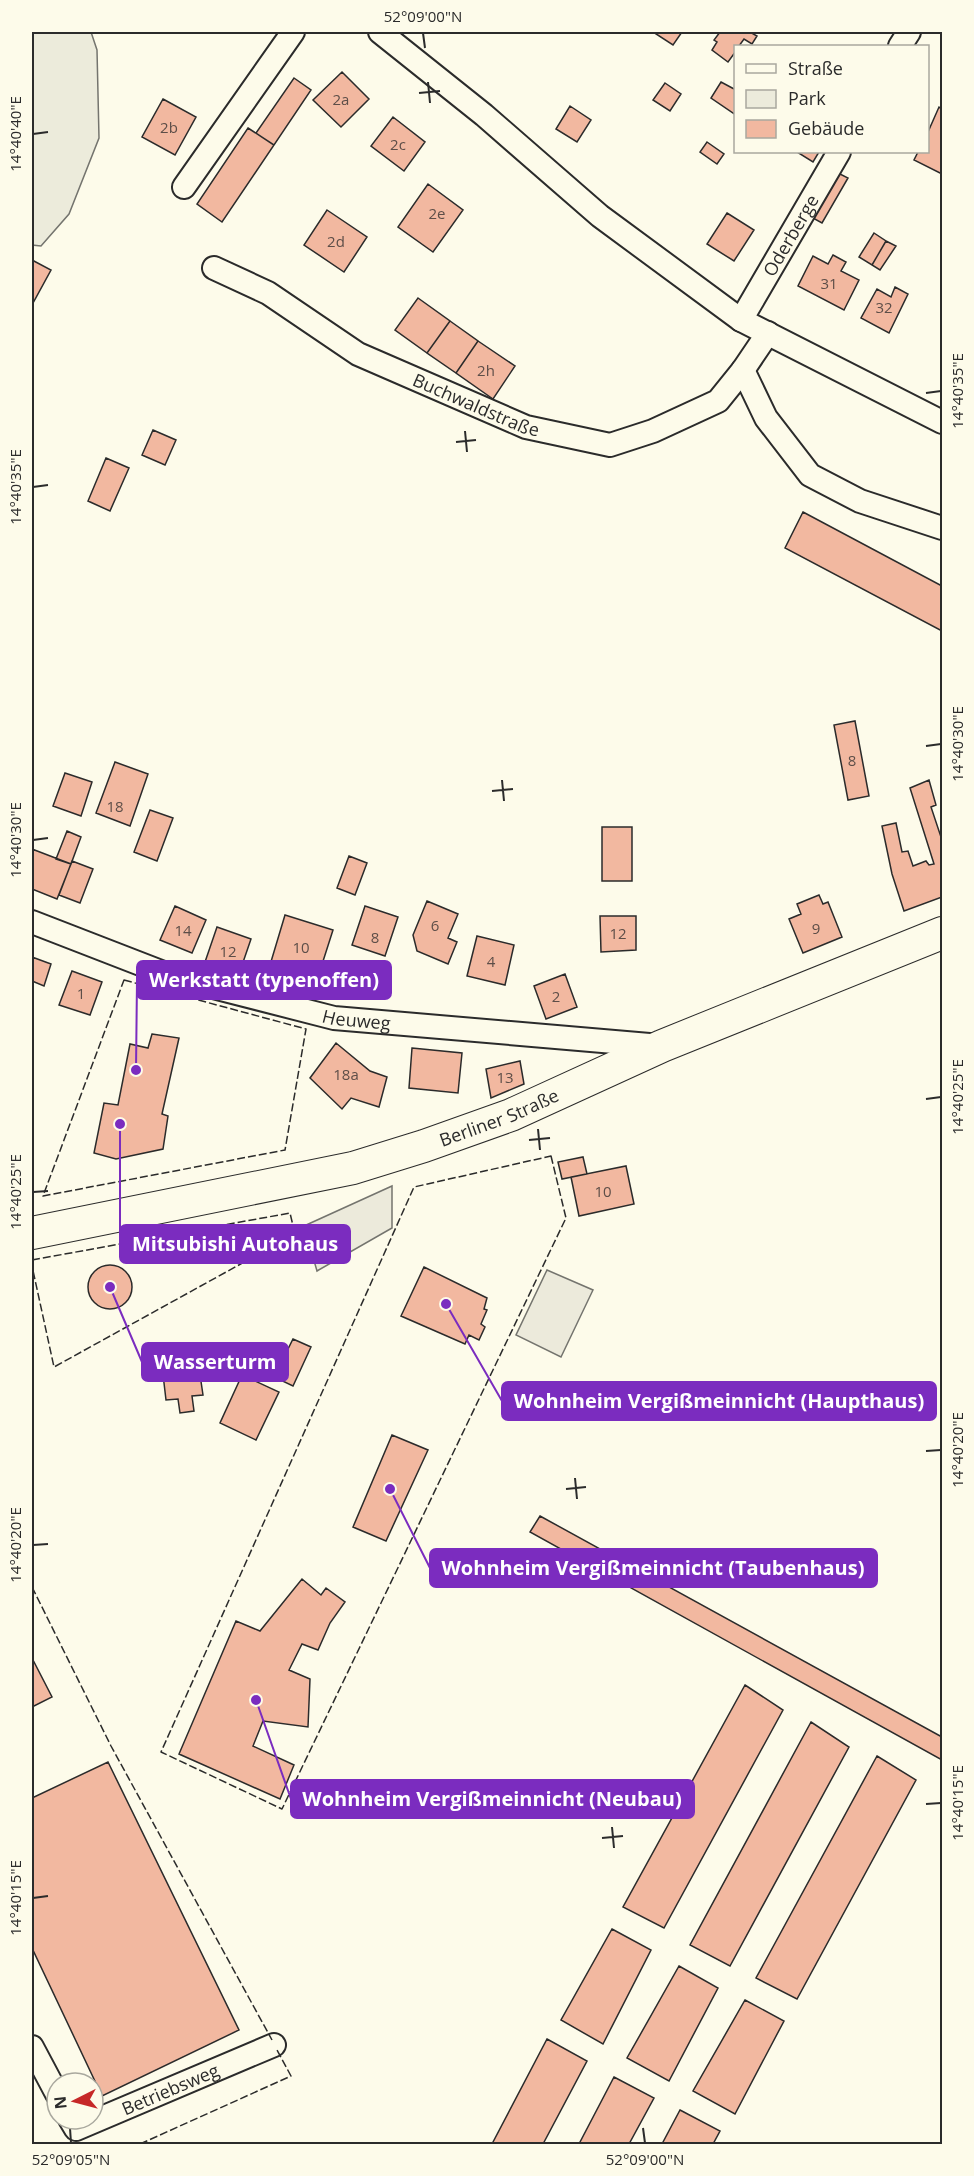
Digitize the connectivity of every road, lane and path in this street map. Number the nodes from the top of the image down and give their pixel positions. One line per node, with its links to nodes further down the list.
1 (293, 32): 6 (street)
2 (381, 32): 8 (street)
3 (909, 32): 4 (street)
4 (901, 45)
5 (838, 153): 8 (street, Oderberge)
6 (184, 187)
7 (214, 268): 10 (street, Buchwaldstraße)
8 (741, 320): 9 (street)
9 (768, 333): 10 (street, Buchwaldstraße); 11 (street)
10 (743, 370): 12 (street)
11 (942, 422)
12 (942, 528)
13 (32, 922): 15 (street, Heuweg)
14 (942, 933): 15 (main road, Berliner Straße)
15 (662, 1046): 16 (main road, Berliner Straße)
16 (32, 1233)
17 (274, 2045): 20 (street, Betriebsweg)
18 (32, 2047): 19 (street)
19 (45, 2071)
20 (105, 2117)

